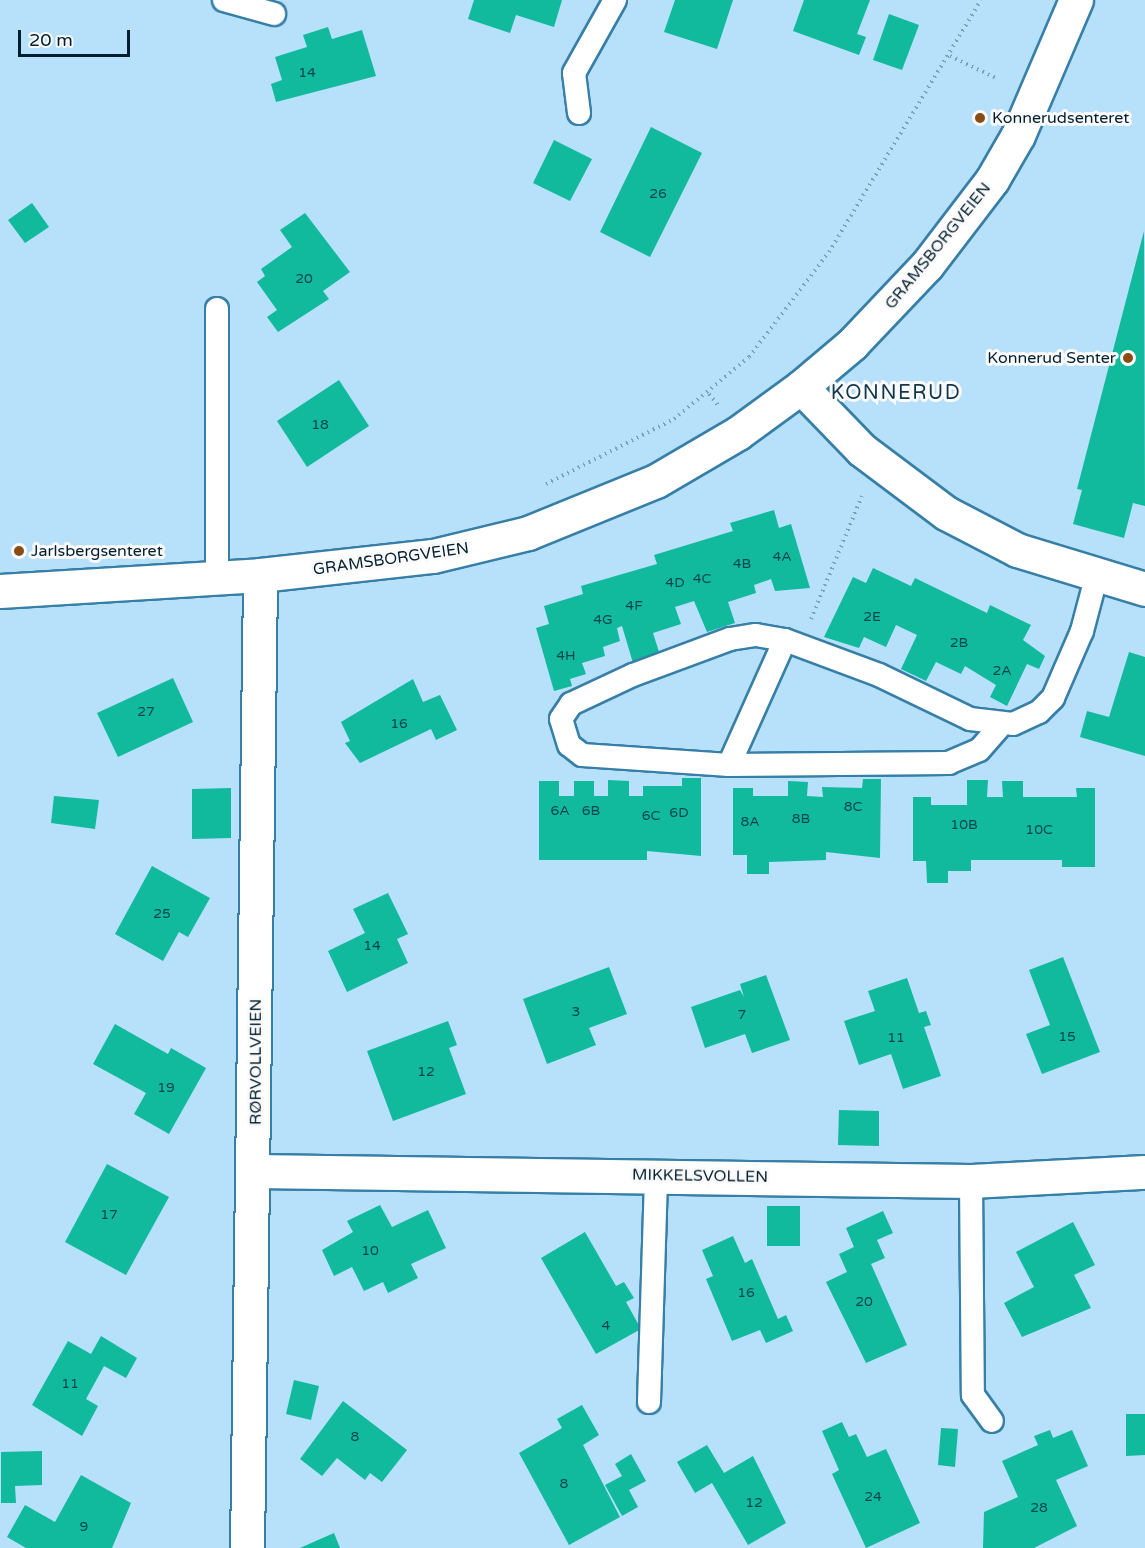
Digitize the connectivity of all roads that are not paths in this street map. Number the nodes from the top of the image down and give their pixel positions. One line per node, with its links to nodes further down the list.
1 (224, 0): 4 (lane)
2 (615, 0): 5 (lane)
3 (1076, 0): 7 (street, GRAMSBORGVEIEN)
4 (274, 14)
5 (579, 113)
6 (217, 309): 9 (lane)
7 (801, 387): 8 (street, GRAMSBORGVEIEN); 10 (street)
8 (260, 575): 9 (street, GRAMSBORGVEIEN); 16 (street, RØRVOLLVEIEN)
9 (217, 578): 12 (street, GRAMSBORGVEIEN)
10 (1096, 578): 11 (street); 14 (lane)
11 (1145, 589)
12 (0, 591)
13 (791, 642): 14 (lane); 15 (lane); 15 (lane)
14 (1001, 725): 15 (lane)
15 (729, 765)
16 (255, 1171): 18 (street, MIKKELSVOLLEN); 22 (street, RØRVOLLVEIEN)
17 (1145, 1172): 19 (street, MIKKELSVOLLEN)
18 (656, 1174): 19 (street, MIKKELSVOLLEN); 20 (lane)
19 (971, 1181): 21 (lane)
20 (649, 1402)
21 (992, 1421)
22 (247, 1548)

